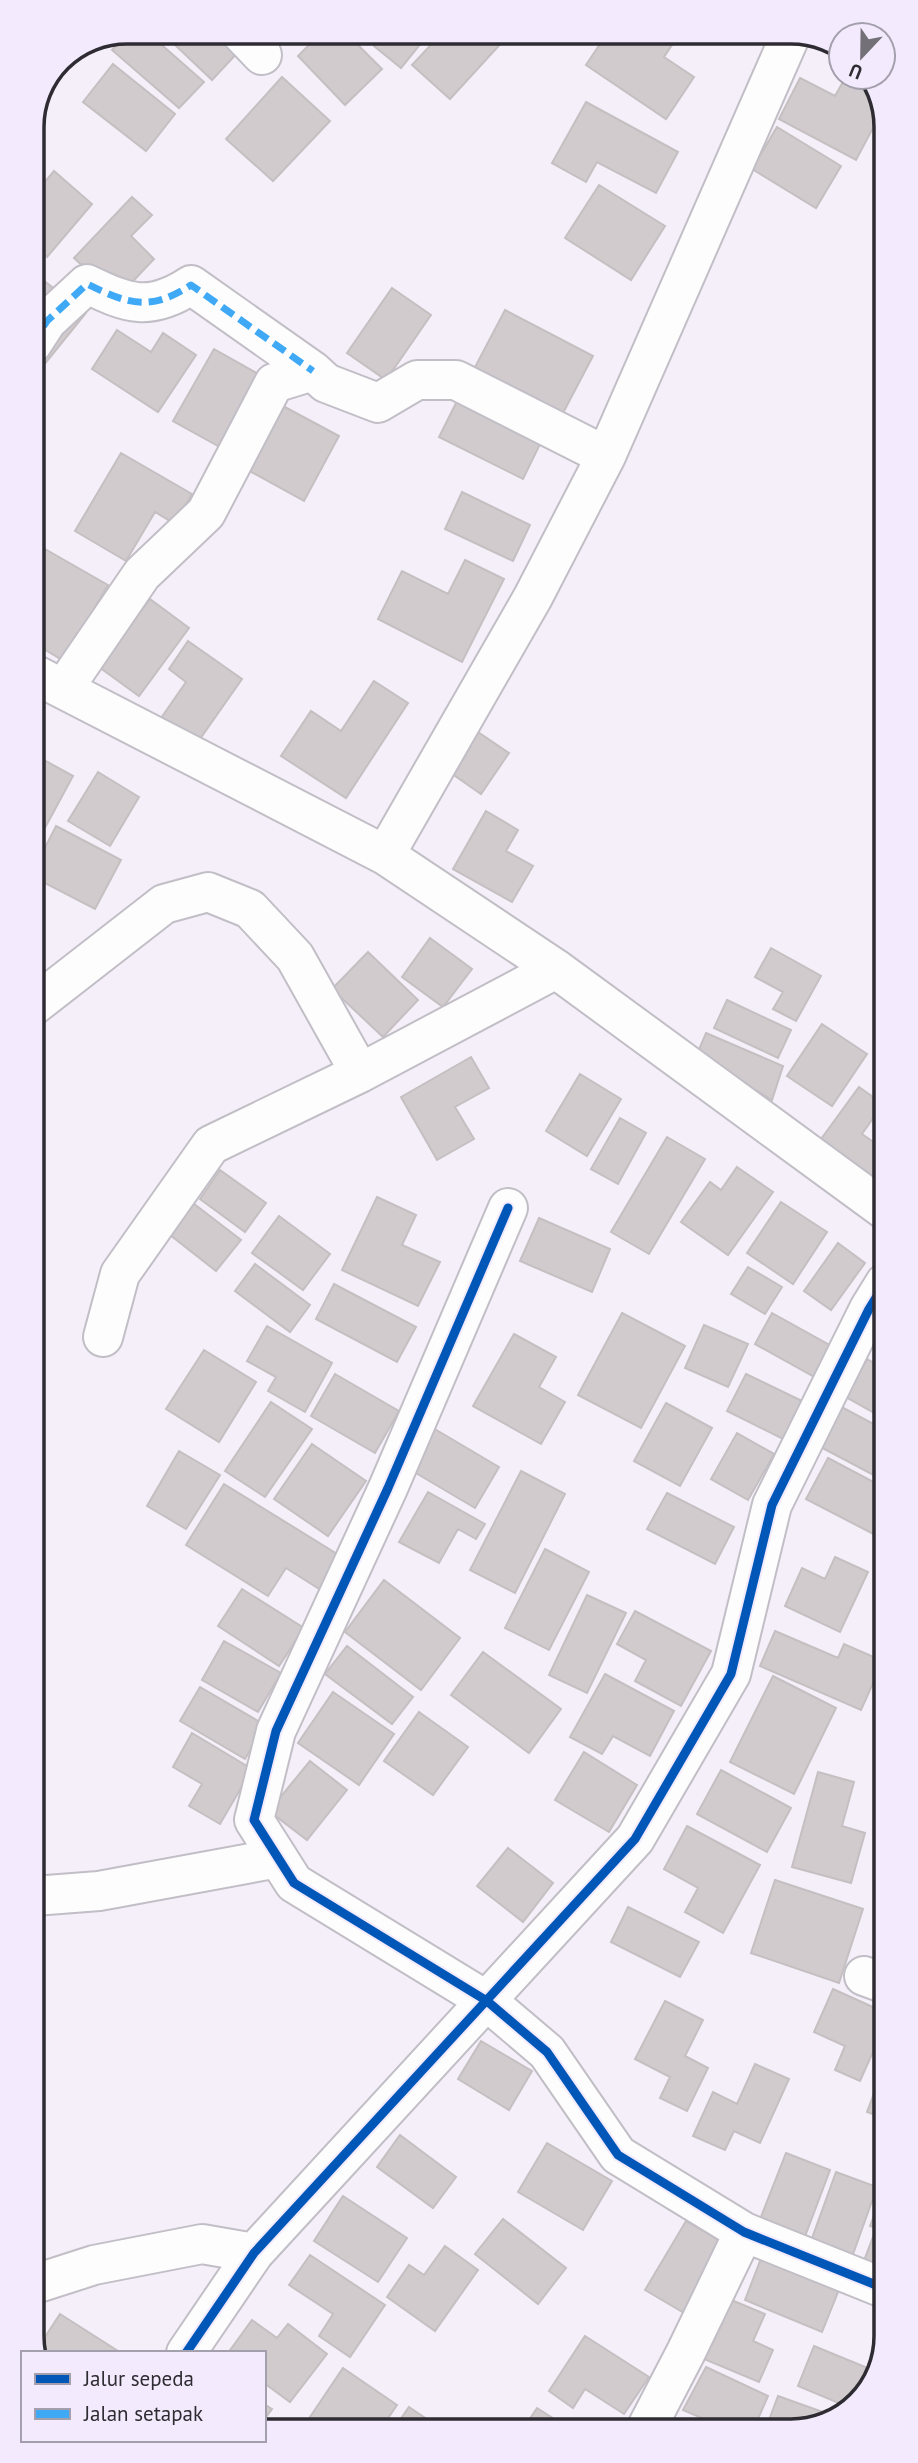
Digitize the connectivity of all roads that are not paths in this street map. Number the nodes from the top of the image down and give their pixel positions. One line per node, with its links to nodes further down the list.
1 (787, 44): 4 (street)
2 (44, 326): 3 (street)
3 (313, 371): 4 (street); 5 (street)
4 (606, 456): 6 (street)
5 (48, 681): 6 (street)
6 (385, 855): 7 (street)
7 (556, 969): 9 (street); 10 (street)
8 (44, 997): 9 (street)
9 (360, 1073): 13 (street)
10 (874, 1202)
11 (508, 1208): 14 (street)
12 (874, 1300): 16 (street)
13 (103, 1337)
14 (278, 1858): 15 (street); 16 (street)
15 (44, 1895)
16 (486, 2001): 17 (street); 18 (street)
17 (744, 2232): 20 (street); 22 (street)
18 (254, 2253): 19 (street); 21 (street)
19 (44, 2281)
20 (874, 2285)
21 (187, 2351)
22 (651, 2419)

